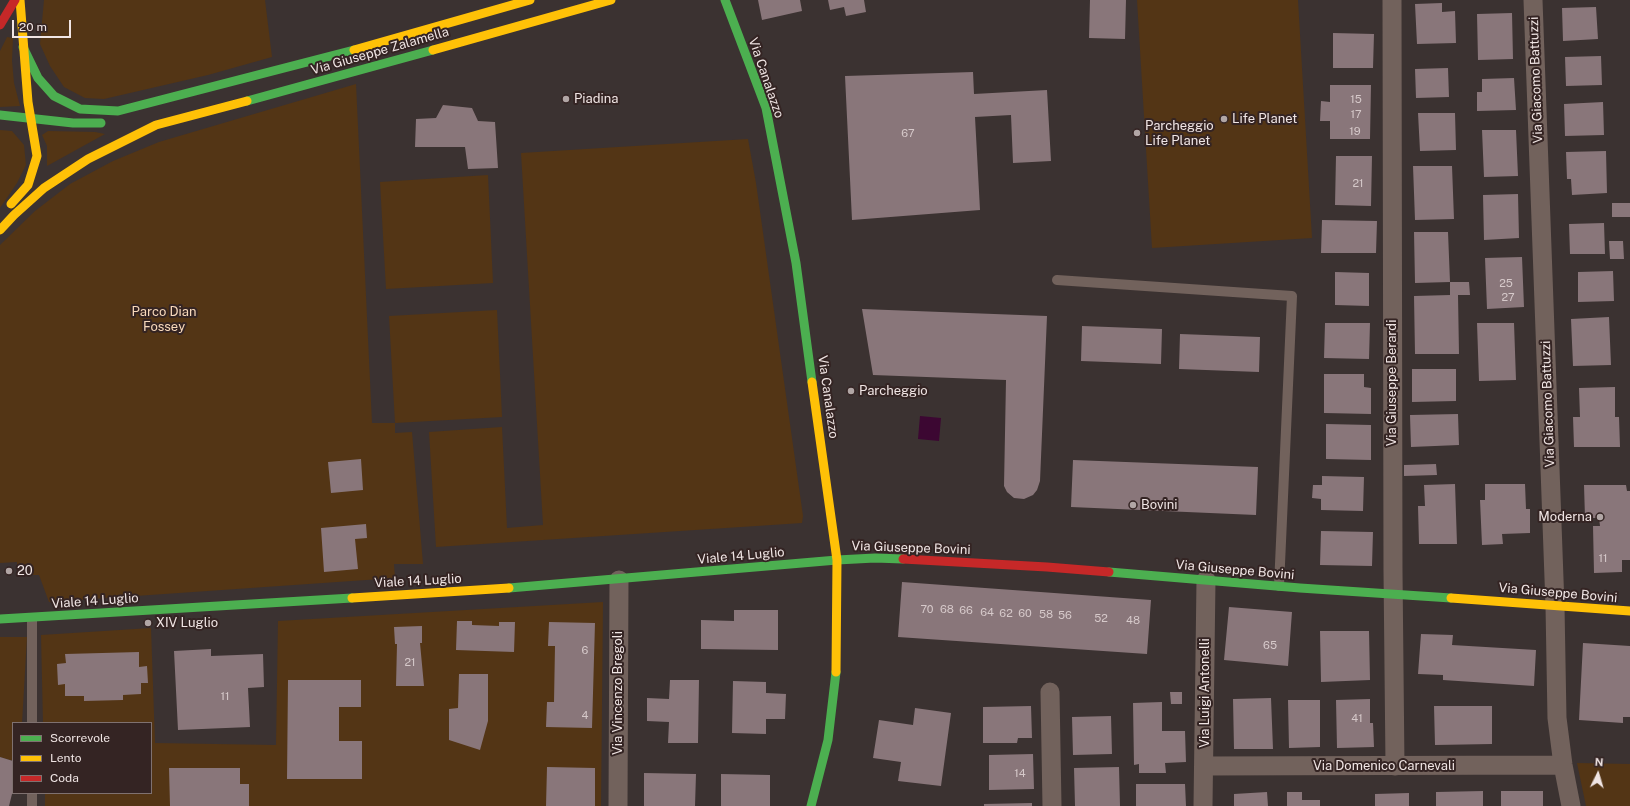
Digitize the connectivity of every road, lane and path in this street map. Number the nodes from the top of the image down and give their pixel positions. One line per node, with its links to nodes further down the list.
1 (15, 0): 10 (street)
2 (20, 0): 11 (street)
3 (530, 0): 12 (street, Via Giuseppe Zalamella)
4 (577, 0): 9 (street)
5 (611, 0): 9 (street, Via Giuseppe Zalamella)
6 (725, 0): 24 (street, Via Canalazzo)
7 (1392, 0): 28 (street, Via Giuseppe Berardi)
8 (1533, 0): 29 (street, Via Giacomo Battuzzi)
9 (545, 18): 17 (street, Via Giuseppe Zalamella)
10 (0, 25)
11 (23, 46): 12 (street, Via Giuseppe Zalamella); 15 (street)
12 (318, 60): 13 (street, Via Giuseppe Zalamella)
13 (283, 78)
14 (0, 115): 15 (street)
15 (31, 118): 16 (street); 20 (street)
16 (113, 122)
17 (156, 125): 18 (street, Via Giuseppe Zalamella); 22 (street, Via Giuseppe Zalamella)
18 (74, 157)
19 (41, 177): 20 (street)
20 (28, 185): 21 (street)
21 (4, 211)
22 (0, 230)
23 (1057, 280): 27 (lane)
24 (837, 560): 25 (street, Viale 14 Luglio); 26 (street, Via Giuseppe Bovini); 41 (street, Via Canalazzo)
25 (619, 580): 31 (street, Viale 14 Luglio); 40 (street, Via Vincenzo Bregoli)
26 (1206, 580): 27 (street, Via Giuseppe Bovini); 36 (street, Via Luigi Antonelli)
27 (1279, 586): 28 (street, Via Giuseppe Bovini)
28 (1393, 594): 29 (street, Via Giuseppe Bovini); 37 (street, Via Giuseppe Berardi)
29 (1556, 606): 30 (street, Via Giuseppe Bovini); 35 (street, Via Giacomo Battuzzi)
30 (1630, 611)
31 (32, 618): 32 (street, Viale 14 Luglio); 34 (lane)
32 (0, 619)
33 (1050, 692): 42 (street)
34 (32, 722)
35 (1563, 765): 37 (street, Via Domenico Carnevali); 44 (street, Via Giacomo Battuzzi)
36 (1204, 766): 37 (street, Via Domenico Carnevali); 43 (street, Via Luigi Antonelli)
37 (1395, 766)
38 (32, 794): 39 (lane)
39 (32, 806)
40 (618, 806)
41 (811, 806)
42 (1052, 806)
43 (1203, 806)
44 (1572, 806)

